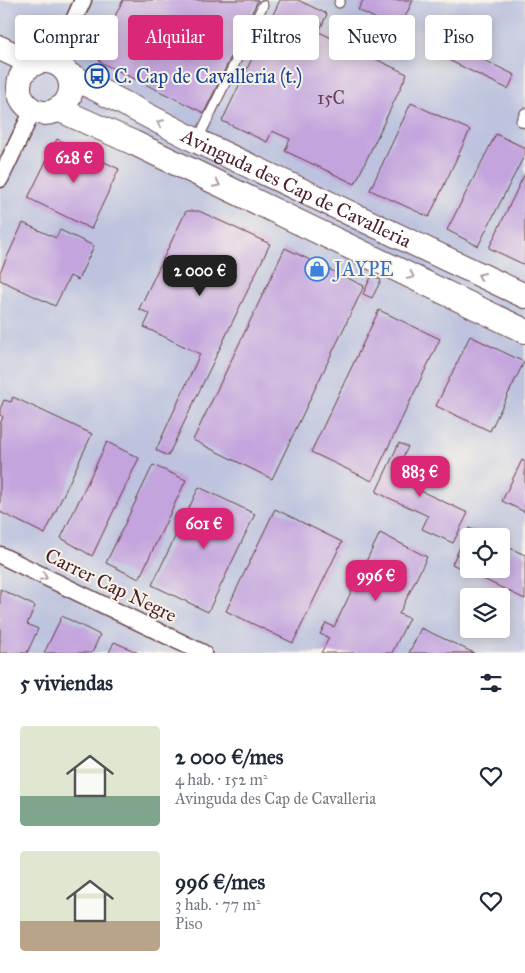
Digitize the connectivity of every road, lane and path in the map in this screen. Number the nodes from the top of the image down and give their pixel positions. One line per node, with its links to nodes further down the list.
1 (83, 0): 4 (street)
2 (263, 5): 10 (lane)
3 (0, 48): 4 (street, Avinguda des Cap de Cavalleria)
4 (53, 67): 5 (street); 6 (street); 10 (street, Avinguda des Cap de Cavalleria, one-way to 4)
5 (10, 85): 7 (street)
6 (58, 109): 7 (street); 13 (street, Avinguda des Cap de Cavalleria, one-way to 13)
7 (33, 110): 11 (street)
8 (525, 114): 9 (lane)
9 (525, 123)
10 (197, 141): 12 (street, Avinguda des Cap de Cavalleria, one-way to 10)
11 (0, 180)
12 (525, 296)
13 (525, 331)
14 (0, 555): 15 (street, Carrer Cap Negre, one-way to 15)
15 (203, 653)

